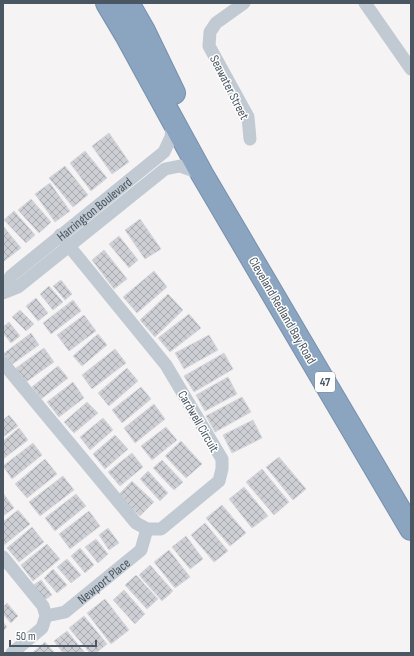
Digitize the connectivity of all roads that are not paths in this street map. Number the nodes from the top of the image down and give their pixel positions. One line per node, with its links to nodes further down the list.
1 (107, 3): 6 (highway, Cleveland Redland Bay Road / 47)
2 (128, 3): 10 (highway, Cleveland Redland Bay Road / 47)
3 (244, 3): 7 (street, Seawater Street)
4 (364, 3): 5 (street)
5 (411, 69)
6 (174, 121): 8 (highway, Cleveland Redland Bay Road / 47); 9 (street, Harrington Boulevard)
7 (250, 139)
8 (202, 174): 10 (highway, Cleveland Redland Bay Road / 47); 11 (street, Harrington Boulevard)
9 (60, 235): 11 (street, Cardwell Circuit); 12 (street, Harrington Boulevard)
10 (240, 236): 15 (highway, Cleveland Redland Bay Road / 47)
11 (70, 246): 12 (street, Harrington Boulevard); 14 (street, Cardwell Circuit)
12 (3, 292)
13 (3, 363): 14 (street)
14 (147, 529): 17 (street, Newport Place)
15 (411, 529)
16 (3, 557): 17 (street)
17 (46, 616): 18 (street)
18 (12, 653)

